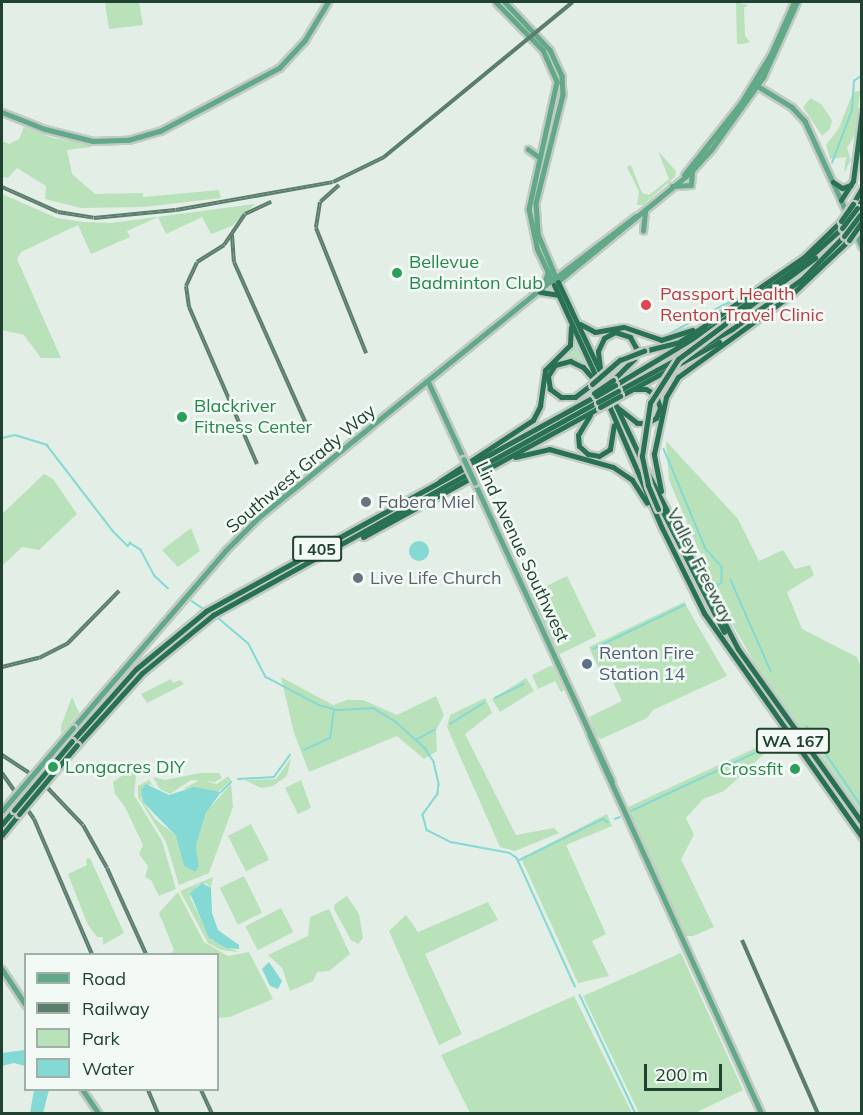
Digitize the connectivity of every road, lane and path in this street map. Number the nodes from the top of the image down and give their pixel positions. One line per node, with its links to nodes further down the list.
1 (328, 2): 8 (main road)
2 (496, 2): 13 (main road, WA 167)
3 (505, 2): 29 (main road, WA 167)
4 (796, 2): 5 (main road)
5 (755, 84): 6 (main road); 7 (main road); 9 (main road)
6 (765, 90): 7 (main road); 16 (main road)
7 (751, 96): 9 (main road)
8 (2, 112)
9 (738, 112): 11 (main road); 11 (main road)
10 (861, 112): 17 (highway)
11 (719, 137): 14 (main road); 15 (main road)
12 (528, 149): 13 (main road)
13 (539, 158): 31 (main road, WA 167)
14 (694, 168): 15 (main road); 18 (main road)
15 (684, 175): 18 (main road)
16 (833, 182): 17 (highway); 20 (main road)
17 (851, 185): 20 (highway)
18 (670, 187): 22 (main road)
19 (861, 188): 23 (highway)
20 (841, 200): 28 (main road)
21 (861, 200): 23 (highway)
22 (646, 207): 24 (main road); 26 (main road)
23 (859, 214): 25 (highway, bridge); 27 (highway, bridge); 35 (highway, bridge)
24 (636, 216): 26 (main road); 30 (main road)
25 (842, 228): 38 (highway); 41 (highway, I 405)
26 (623, 229): 32 (main road)
27 (845, 238): 38 (highway); 44 (highway); 53 (highway)
28 (861, 247)
29 (552, 267): 30 (main road); 32 (main road, WA 167)
30 (566, 270): 32 (main road)
31 (548, 272): 32 (main road, WA 167); 33 (main road)
32 (554, 282): 33 (main road, Southwest Grady Way); 34 (highway, Valley Freeway / WA 167); 37 (highway, Valley Freeway / WA 167)
33 (540, 292): 34 (highway); 39 (main road, Southwest Grady Way)
34 (559, 296): 36 (highway, Valley Freeway)
35 (725, 312): 37 (highway); 45 (highway, bridge)
36 (568, 315): 45 (highway, Valley Freeway / WA 167); 50 (highway)
37 (575, 319): 42 (highway, Valley Freeway / WA 167)
38 (726, 325): 51 (highway, bridge)
39 (435, 376): 40 (main road, Southwest Grady Way); 43 (main road)
40 (428, 381): 43 (main road, Lind Avenue Southwest); 58 (main road, Southwest Grady Way, bridge)
41 (614, 382): 42 (highway); 46 (highway, I 405, bridge)
42 (606, 387): 47 (highway, Valley Freeway / WA 167)
43 (432, 390): 68 (main road, Lind Avenue Southwest, bridge)
44 (619, 393): 46 (highway, bridge); 47 (highway)
45 (604, 394): 48 (highway, Valley Freeway / WA 167)
46 (597, 399): 48 (highway); 49 (highway); 50 (highway, I 405); 54 (highway, I 405)
47 (613, 400): 53 (highway, Valley Freeway / WA 167)
48 (611, 411): 52 (highway, Valley Freeway / WA 167)
49 (463, 484): 52 (highway); 54 (highway)
50 (408, 501): 57 (highway, I 405)
51 (659, 509): 55 (highway); 56 (highway)
52 (662, 528): 55 (highway, Valley Freeway / WA 167)
53 (689, 556): 56 (highway, Valley Freeway / WA 167)
54 (233, 603): 57 (highway, I 405)
55 (724, 645): 63 (highway, Valley Freeway / WA 167)
56 (758, 679): 61 (highway, Valley Freeway / WA 167)
57 (75, 743): 59 (highway, I 405, bridge)
58 (2, 811)
59 (16, 812): 60 (highway, I 405); 62 (highway, I 405)
60 (2, 824)
61 (861, 824)
62 (2, 835)
63 (861, 837)
64 (2, 969): 65 (main road)
65 (24, 1002)
66 (84, 1091): 67 (main road)
67 (99, 1113)
68 (762, 1113)

